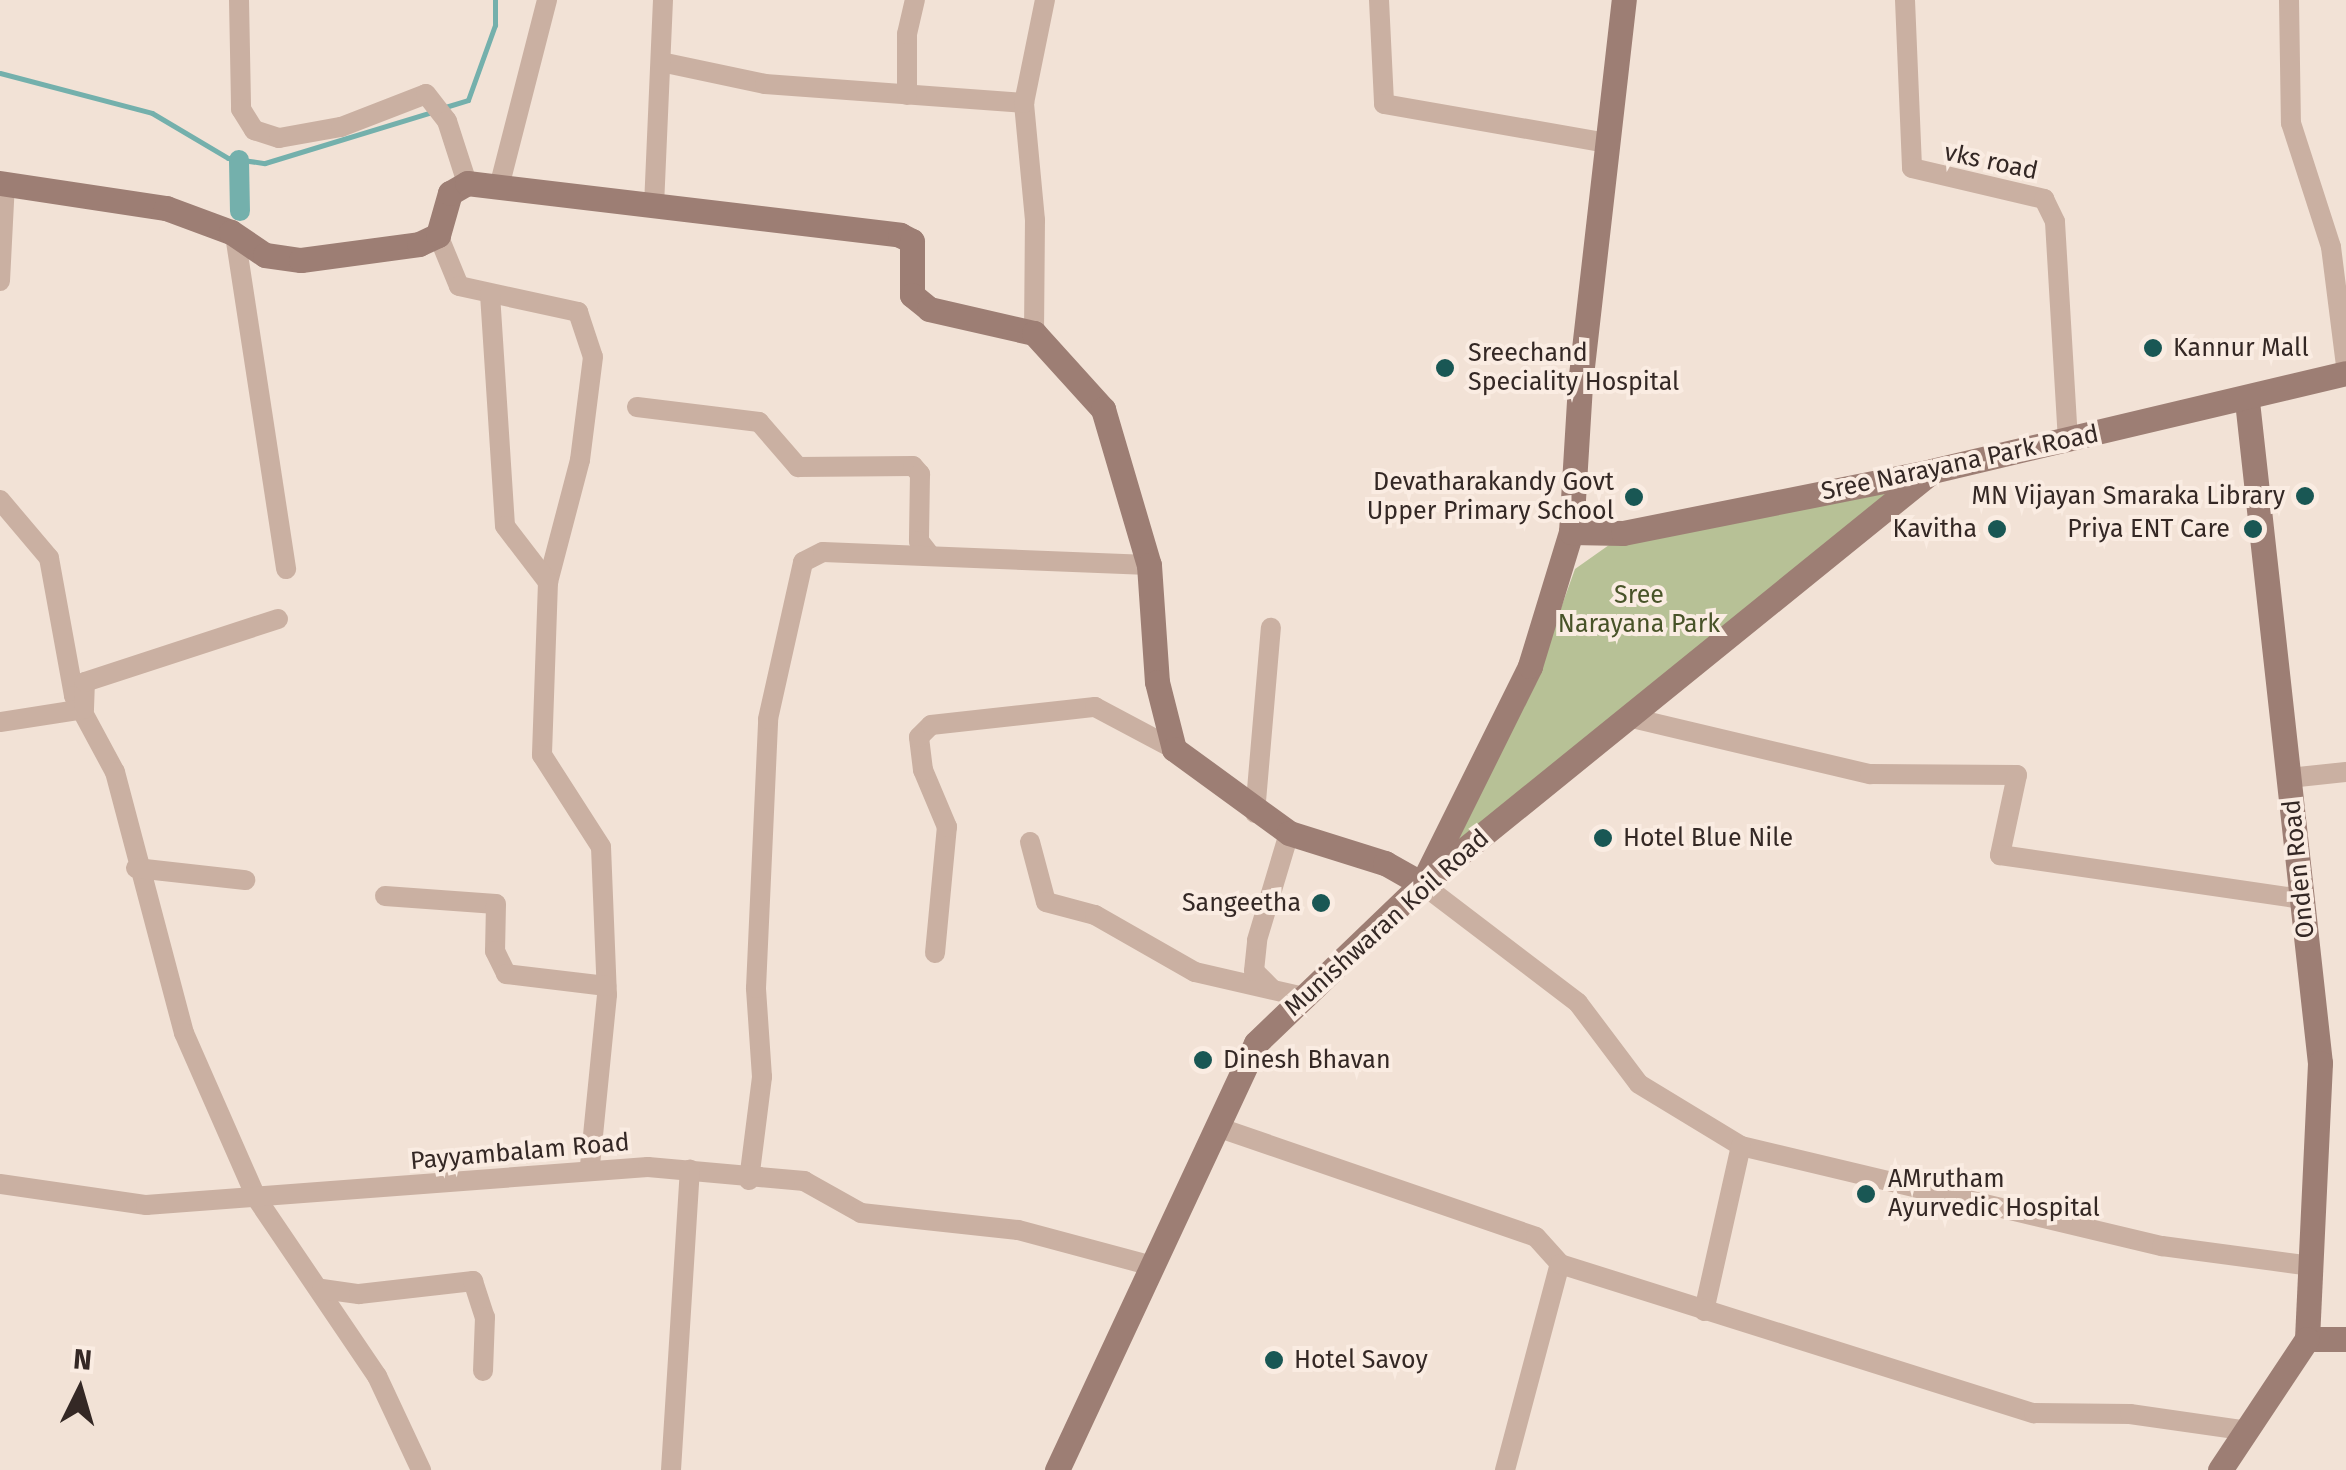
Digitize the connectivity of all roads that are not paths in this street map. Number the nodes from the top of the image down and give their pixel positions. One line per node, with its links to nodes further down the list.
1 (239, 0): 15 (street)
2 (546, 0): 16 (street)
3 (663, 0): 10 (street)
4 (915, 0): 11 (street)
5 (1046, 0): 12 (street)
6 (1380, 0): 13 (street)
7 (1624, 0): 13 (main road)
8 (1905, 0): 27 (street, vks road)
9 (2289, 0): 23 (street)
10 (661, 62): 11 (street); 17 (street)
11 (907, 95): 12 (street)
12 (1024, 104): 22 (street)
13 (1608, 143): 30 (main road)
14 (3, 183): 18 (main road); 20 (street)
15 (467, 183): 16 (main road); 19 (main road)
16 (499, 187): 17 (main road)
17 (654, 206): 22 (main road)
18 (235, 235): 19 (main road); 33 (street)
19 (438, 235): 21 (street)
20 (0, 281)
21 (490, 294): 34 (street); 34 (street)
22 (1034, 334): 32 (main road)
23 (2346, 365)
24 (2346, 373): 25 (main road, Sree Narayana Park Road)
25 (2247, 401): 27 (main road, Sree Narayana Park Road); 42 (main road, Onden Road)
26 (636, 407): 31 (street)
27 (2068, 441): 28 (main road, Sree Narayana Park Road)
28 (1932, 471): 30 (main road, Sree Narayana Park Road); 38 (main road, Munishwaran Koil Road)
29 (0, 500): 37 (street)
30 (1571, 532): 48 (main road)
31 (930, 554): 32 (street); 59 (street)
32 (1150, 565): 40 (main road)
33 (286, 569)
34 (548, 582): 52 (street)
35 (278, 619): 37 (street)
36 (1272, 628): 43 (street)
37 (84, 709): 39 (street); 46 (street)
38 (1628, 717): 48 (main road, Munishwaran Koil Road); 50 (street)
39 (0, 722)
40 (1174, 749): 43 (main road); 51 (street)
41 (2346, 772): 42 (street)
42 (2289, 778): 50 (main road, Onden Road)
43 (1255, 813): 44 (main road)
44 (1288, 833): 48 (main road); 53 (street)
45 (1030, 842): 53 (street)
46 (136, 868): 47 (street); 61 (street)
47 (246, 880)
48 (1422, 884): 54 (main road, Munishwaran Koil Road); 56 (street)
49 (384, 896): 52 (street)
50 (2302, 900): 64 (main road, Onden Road)
51 (935, 953)
52 (606, 986): 57 (street)
53 (1273, 989): 54 (street)
54 (1304, 998): 55 (main road, Munishwaran Koil Road)
55 (1217, 1127): 62 (street); 63 (main road, Munishwaran Koil Road)
56 (1741, 1146): 64 (street); 66 (street)
57 (590, 1166): 58 (street, Payyambalam Road); 61 (street, Payyambalam Road)
58 (690, 1170): 59 (street, Payyambalam Road); 72 (street)
59 (749, 1180): 63 (street, Payyambalam Road)
60 (0, 1184): 61 (street, Payyambalam Road)
61 (257, 1200): 65 (street)
62 (1560, 1264): 66 (street); 74 (street)
63 (1152, 1266): 73 (main road, Munishwaran Koil Road)
64 (2312, 1266): 67 (main road, Onden Road)
65 (322, 1289): 69 (street); 71 (street)
66 (1704, 1311): 70 (street)
67 (2307, 1339): 68 (main road); 70 (main road)
68 (2346, 1339)
69 (483, 1372)
70 (2240, 1430): 75 (main road)
71 (421, 1470)
72 (671, 1470)
73 (1058, 1470)
74 (1505, 1470)
75 (2220, 1470)

